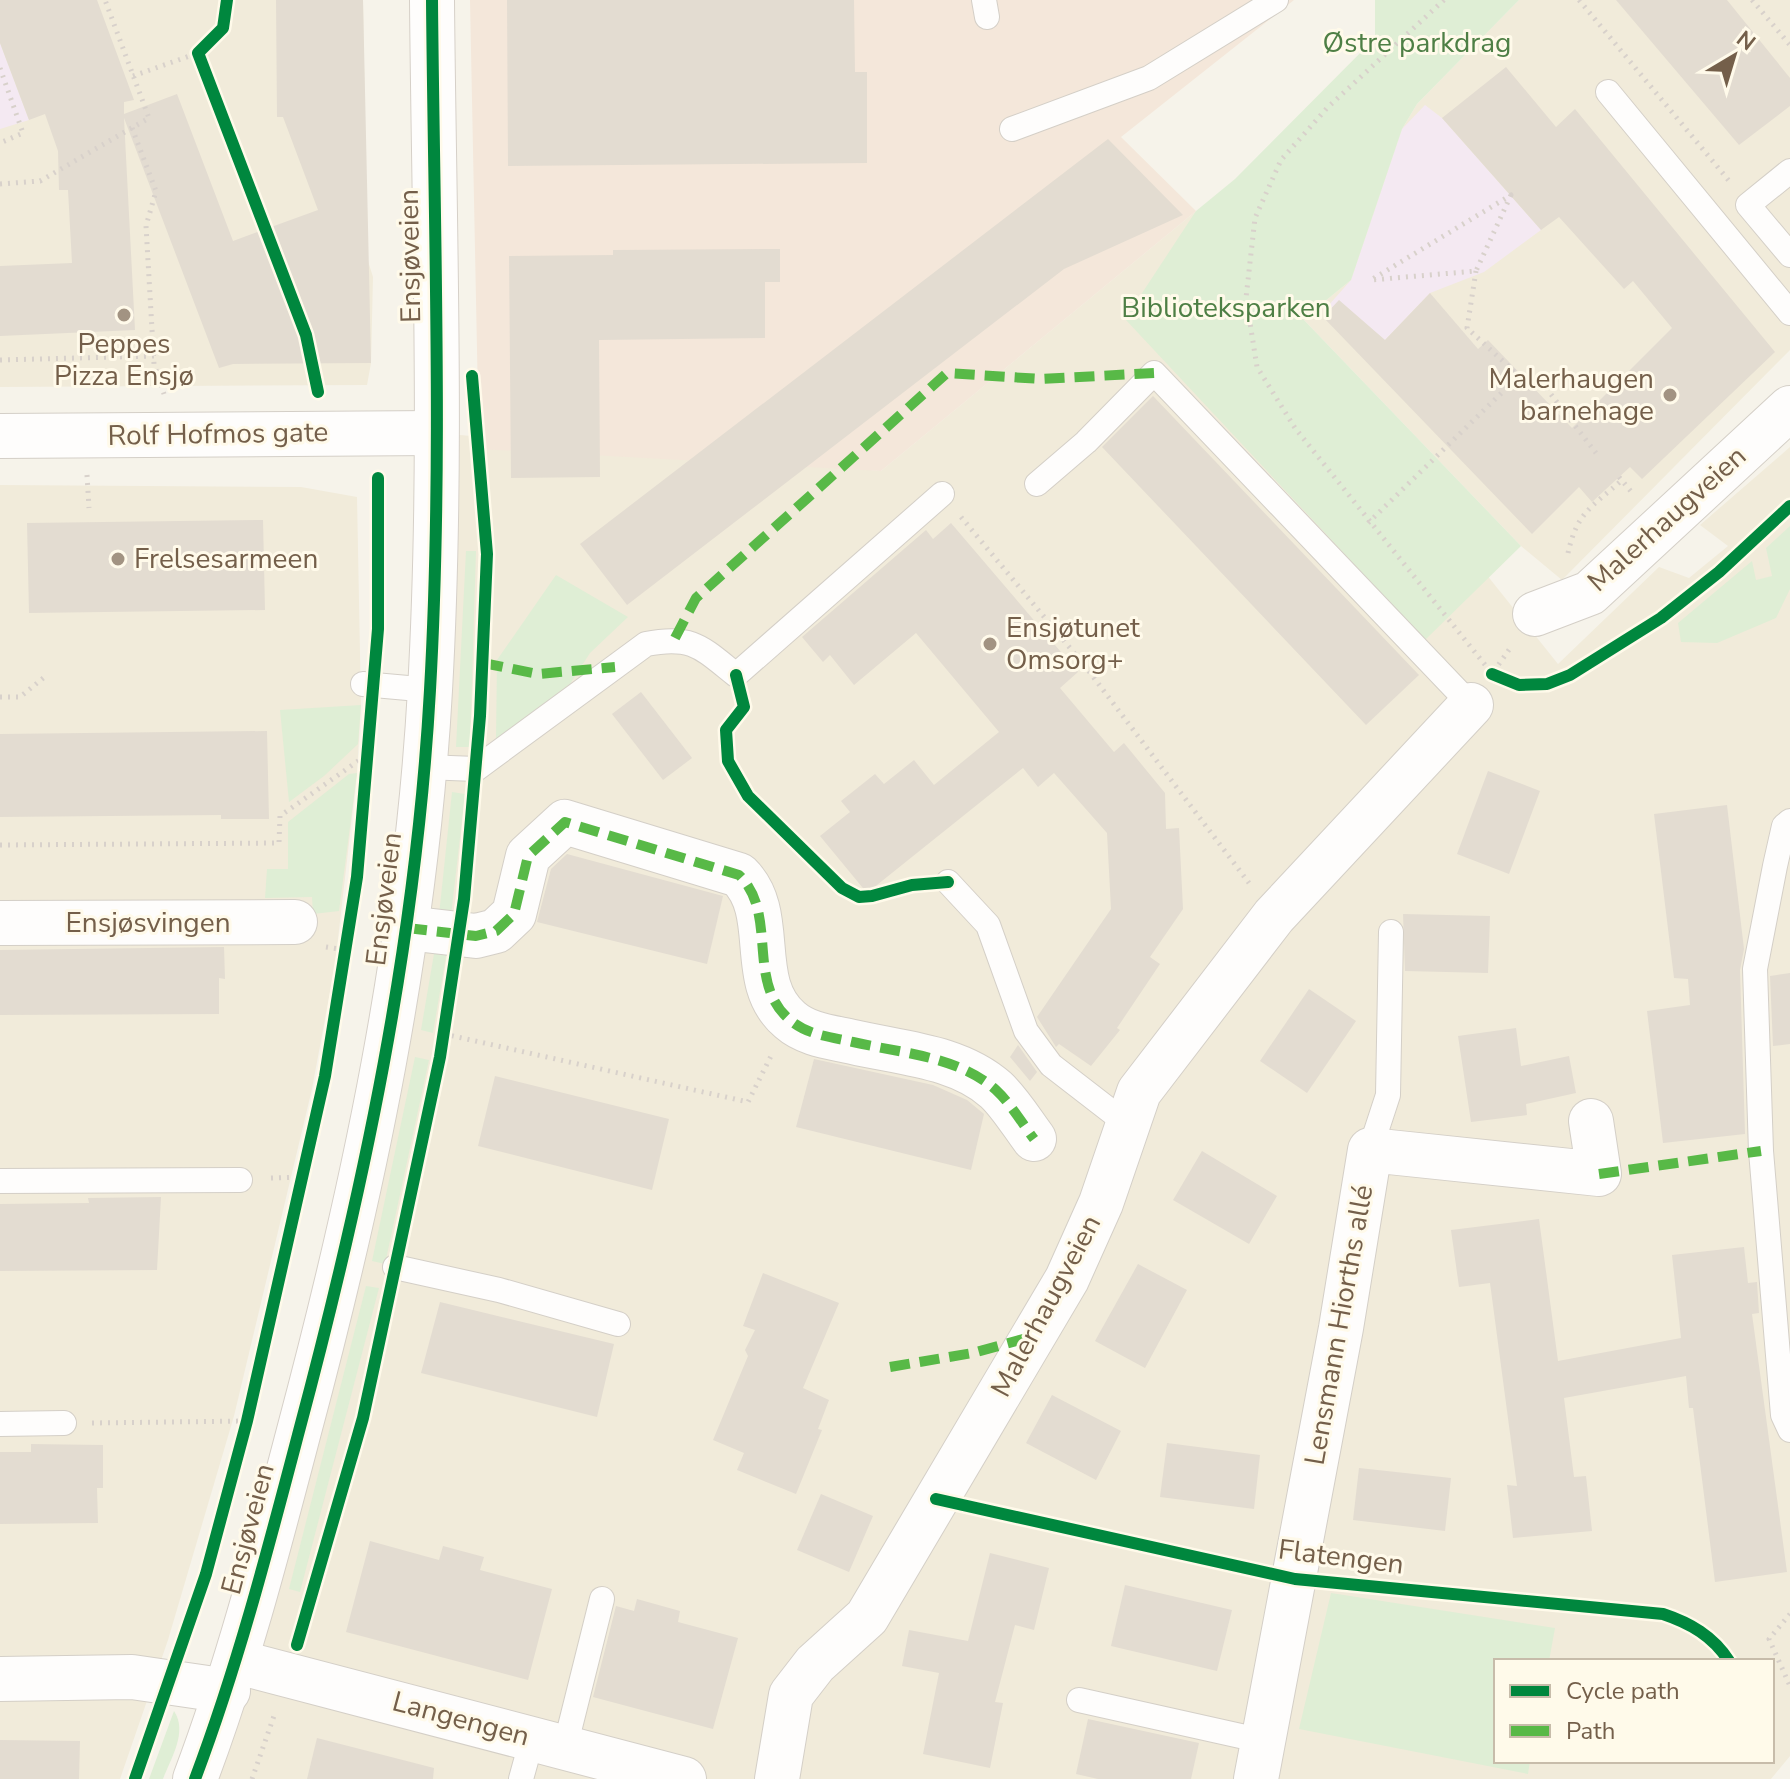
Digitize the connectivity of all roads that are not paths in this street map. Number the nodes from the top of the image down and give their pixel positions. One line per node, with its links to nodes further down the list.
1 (432, 0): 9 (street, Ensjøveien)
2 (1276, 0): 4 (lane)
3 (1608, 92): 7 (lane)
4 (1012, 129)
5 (1790, 171): 6 (lane)
6 (1790, 255)
7 (1790, 313)
8 (1790, 408): 13 (street, Malerhaugveien)
9 (436, 433): 10 (street, Rolf Hofmos gate); 16 (street, Ensjøveien)
10 (0, 436)
11 (1037, 484): 15 (lane)
12 (942, 494): 17 (lane)
13 (1535, 614)
14 (368, 684): 16 (lane)
15 (1482, 689): 25 (street, Malerhaugveien)
16 (430, 690): 17 (street, Ensjøveien)
17 (424, 767): 22 (street, Ensjøveien)
18 (1790, 821): 34 (lane)
19 (948, 882): 25 (lane)
20 (295, 922): 21 (street, Ensjøsvingen)
21 (0, 923)
22 (407, 928): 26 (street); 36 (street, Ensjøveien)
23 (1391, 932): 27 (lane)
24 (1591, 1121): 27 (street, Lensmann Hiorths allé)
25 (1126, 1123): 43 (street, Malerhaugveien)
26 (1034, 1139)
27 (1370, 1150): 40 (street, Lensmann Hiorths allé)
28 (240, 1180): 29 (lane)
29 (0, 1181)
30 (395, 1267): 31 (lane)
31 (618, 1324)
32 (64, 1423): 33 (lane)
33 (0, 1424)
34 (1790, 1430)
35 (602, 1599): 39 (lane)
36 (233, 1677): 37 (street); 39 (street, Langengen); 41 (street, Ensjøveien)
37 (0, 1679)
38 (1079, 1700): 40 (lane)
39 (539, 1755): 42 (street, Langengen)
40 (1260, 1760)
41 (195, 1779)
42 (684, 1779)
43 (777, 1779)

